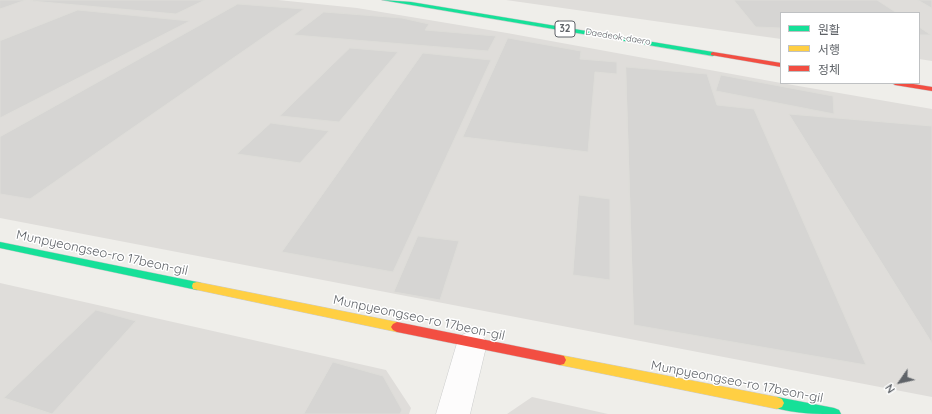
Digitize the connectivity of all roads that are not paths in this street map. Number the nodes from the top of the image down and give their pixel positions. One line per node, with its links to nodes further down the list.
1 (384, 0): 2 (main road, Daedeok-daero / 32)
2 (780, 65)
3 (901, 84): 4 (main road)
4 (932, 89)
5 (0, 245): 6 (main road, Munpyeongseo-ro 17beon-gil)
6 (472, 342): 7 (street); 8 (main road, Munpyeongseo-ro 17beon-gil)
7 (453, 414)
8 (834, 414)

